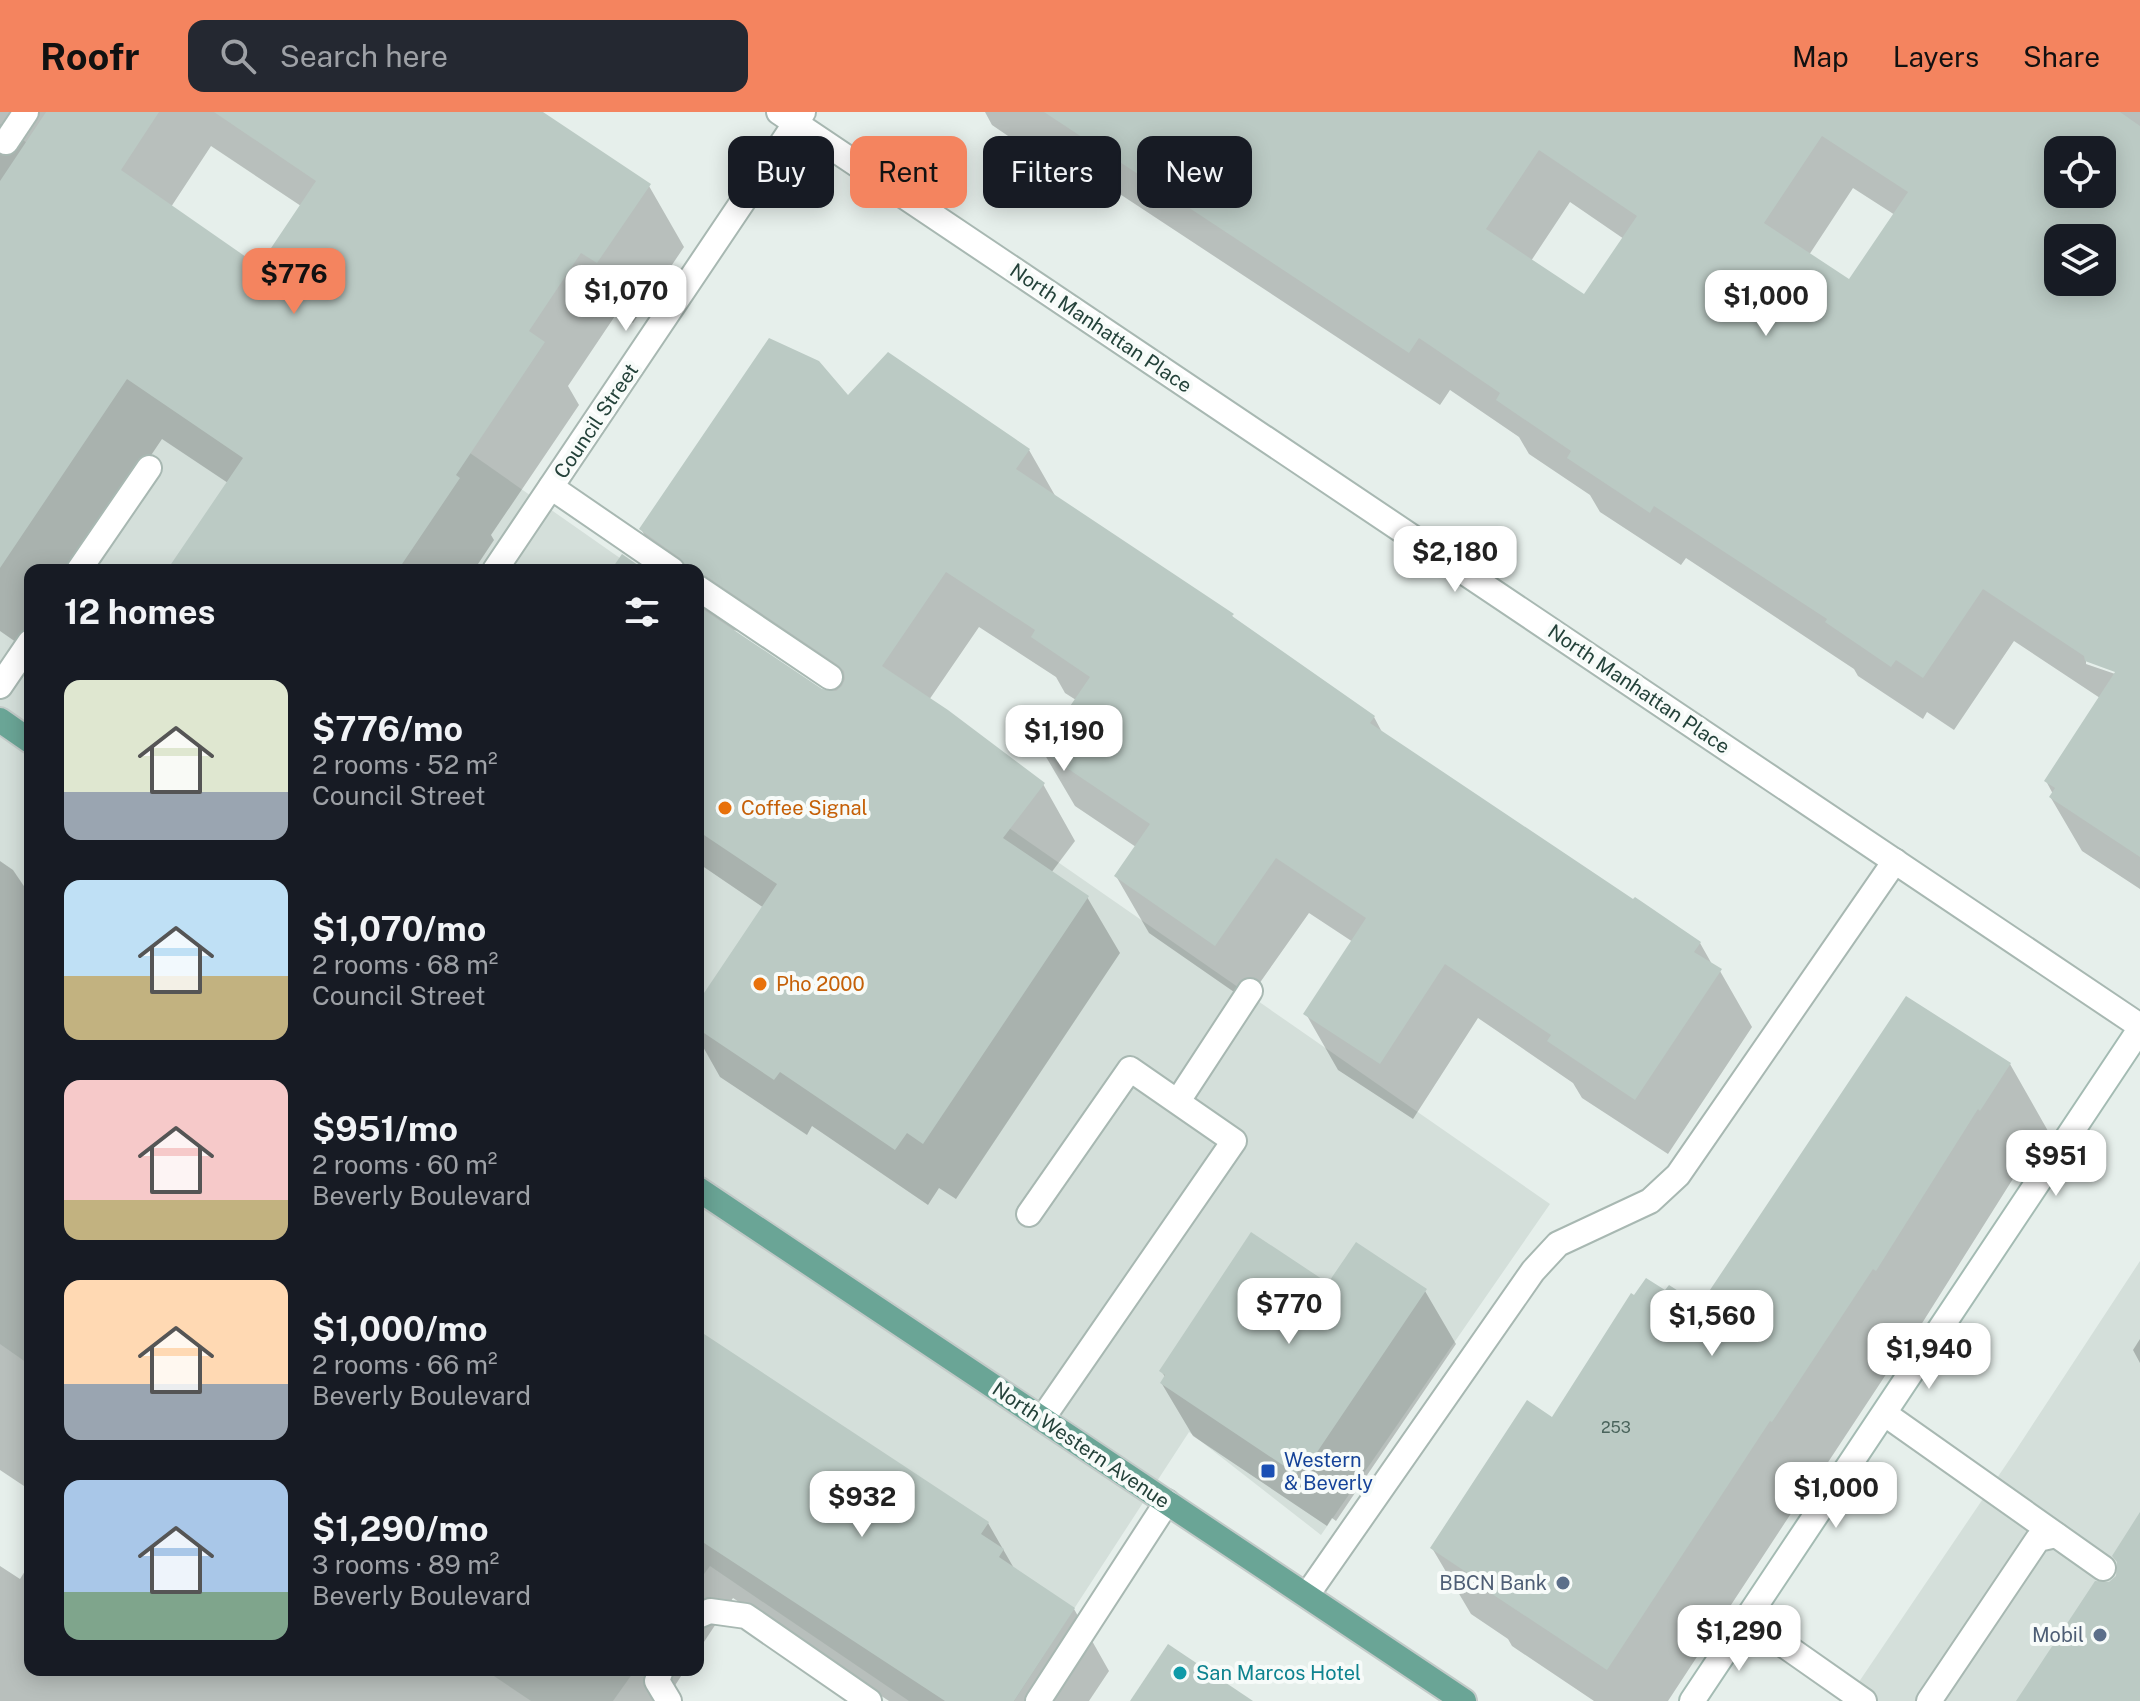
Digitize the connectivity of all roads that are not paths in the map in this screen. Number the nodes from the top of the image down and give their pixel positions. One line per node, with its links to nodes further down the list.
1 (26, 112): 3 (street)
2 (793, 116): 5 (street, Council Street); 15 (street, North Manhattan Place)
3 (6, 142)
4 (149, 468): 6 (street)
5 (551, 487): 7 (street, Council Street); 8 (street)
6 (83, 564)
7 (499, 564)
8 (663, 564)
9 (704, 592): 11 (street)
10 (24, 651): 12 (street)
11 (830, 677)
12 (0, 686)
13 (0, 720): 14 (main road)
14 (24, 737)
15 (1895, 861): 17 (street, North Manhattan Place); 26 (street)
16 (1250, 991): 18 (street)
17 (2140, 1027): 21 (street)
18 (1178, 1101): 20 (street); 22 (street)
19 (704, 1193): 22 (main road, North Western Avenue)
20 (1029, 1214)
21 (1885, 1414): 24 (street); 28 (street)
22 (1042, 1419): 23 (main road, North Western Avenue)
23 (1167, 1502): 26 (main road, North Western Avenue); 32 (street)
24 (2056, 1535): 25 (street); 36 (street)
25 (2103, 1568)
26 (1307, 1595): 33 (main road, North Western Avenue)
27 (704, 1614): 31 (street)
28 (1747, 1619): 34 (street); 35 (street)
29 (659, 1676): 30 (street)
30 (669, 1701)
31 (869, 1701)
32 (1038, 1701)
33 (1464, 1701)
34 (1692, 1701)
35 (1864, 1701)
36 (1929, 1701)

